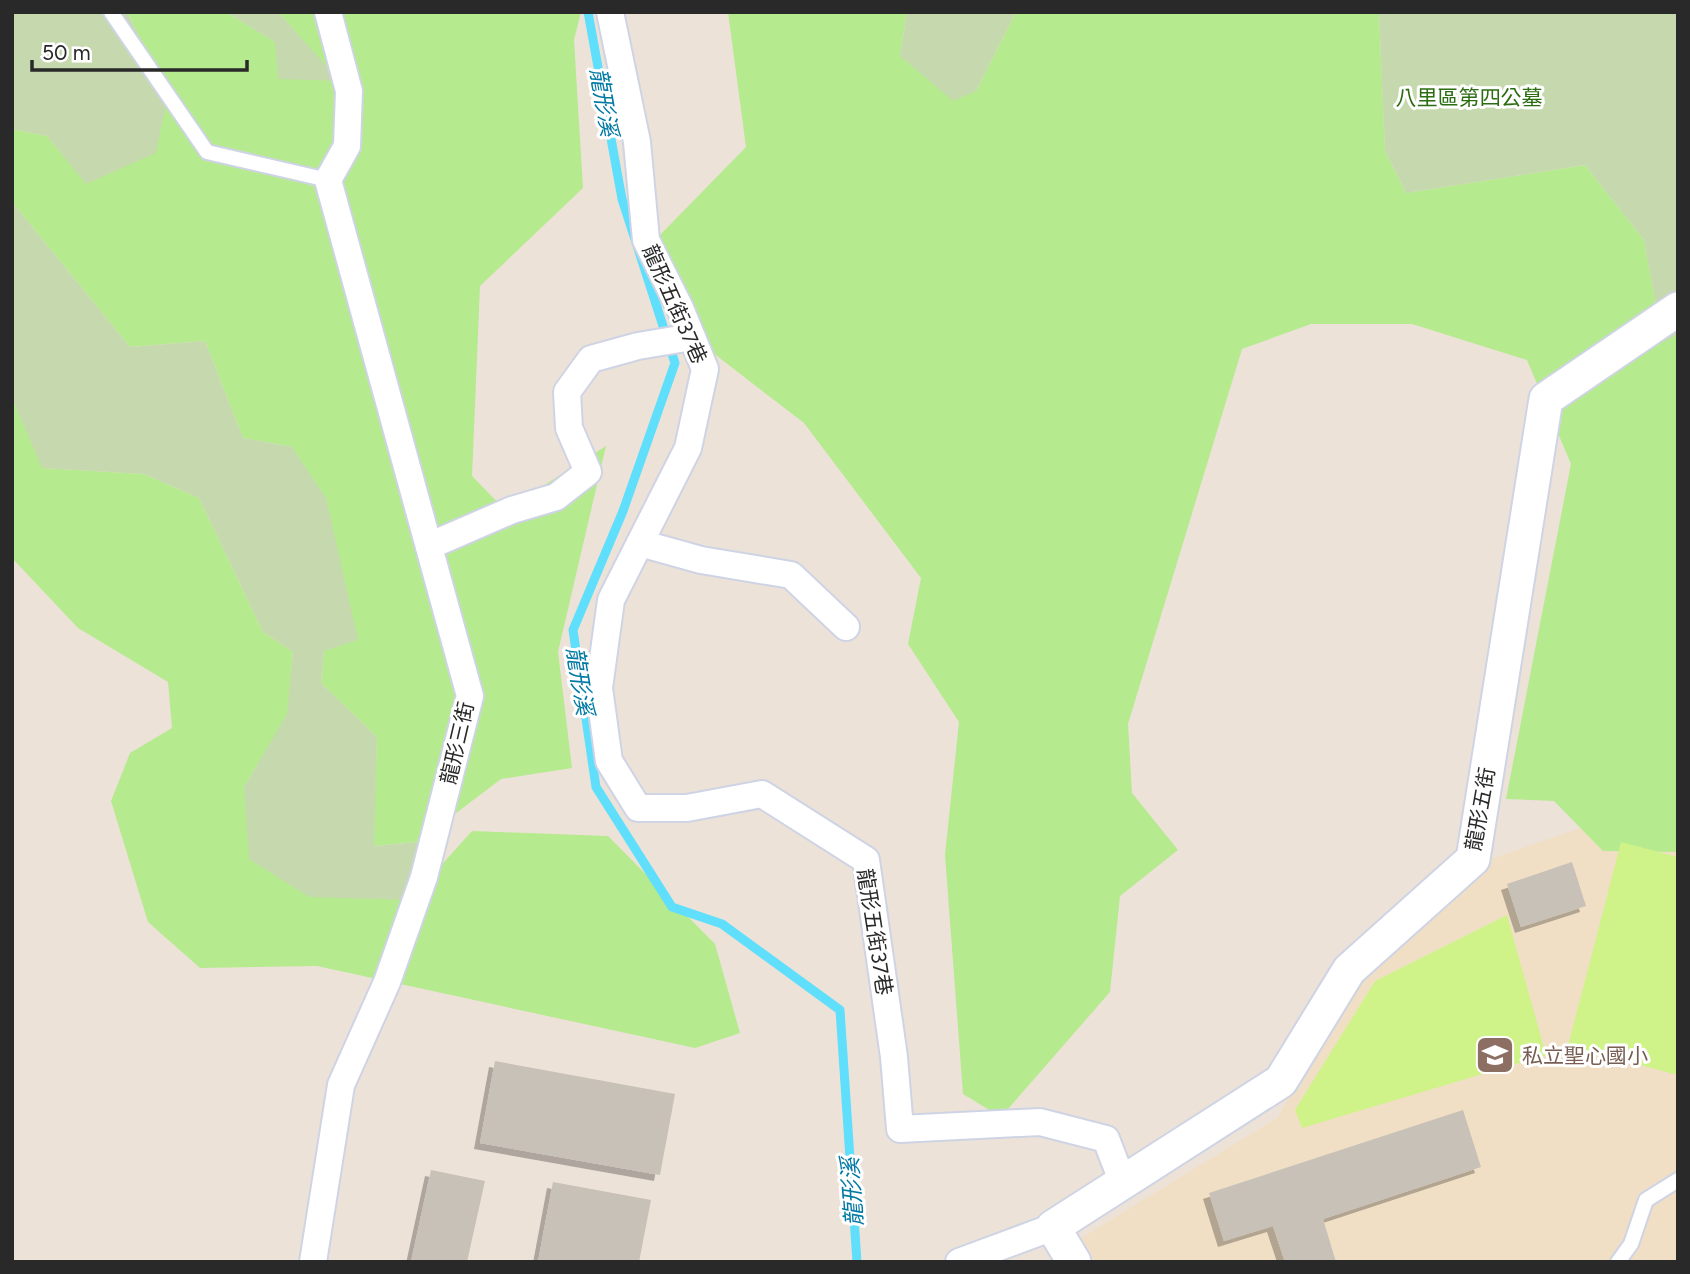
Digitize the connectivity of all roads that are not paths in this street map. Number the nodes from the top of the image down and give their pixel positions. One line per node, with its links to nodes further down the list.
1 (111, 12): 4 (lane)
2 (328, 12): 4 (street)
3 (610, 12): 6 (street, 龍形五街37巷)
4 (328, 180): 8 (street, 龍形三街)
5 (1678, 309): 11 (street, 龍形五街)
6 (692, 338): 7 (street, 龍形五街37巷); 8 (street)
7 (640, 543): 9 (street); 11 (street, 龍形五街37巷)
8 (429, 546): 13 (street, 龍形三街)
9 (846, 627)
10 (1678, 1180): 16 (lane)
11 (1123, 1183): 12 (street, 龍形五街)
12 (1053, 1227): 14 (street); 15 (street)
13 (313, 1262)
14 (959, 1262)
15 (1074, 1262)
16 (1618, 1262)

